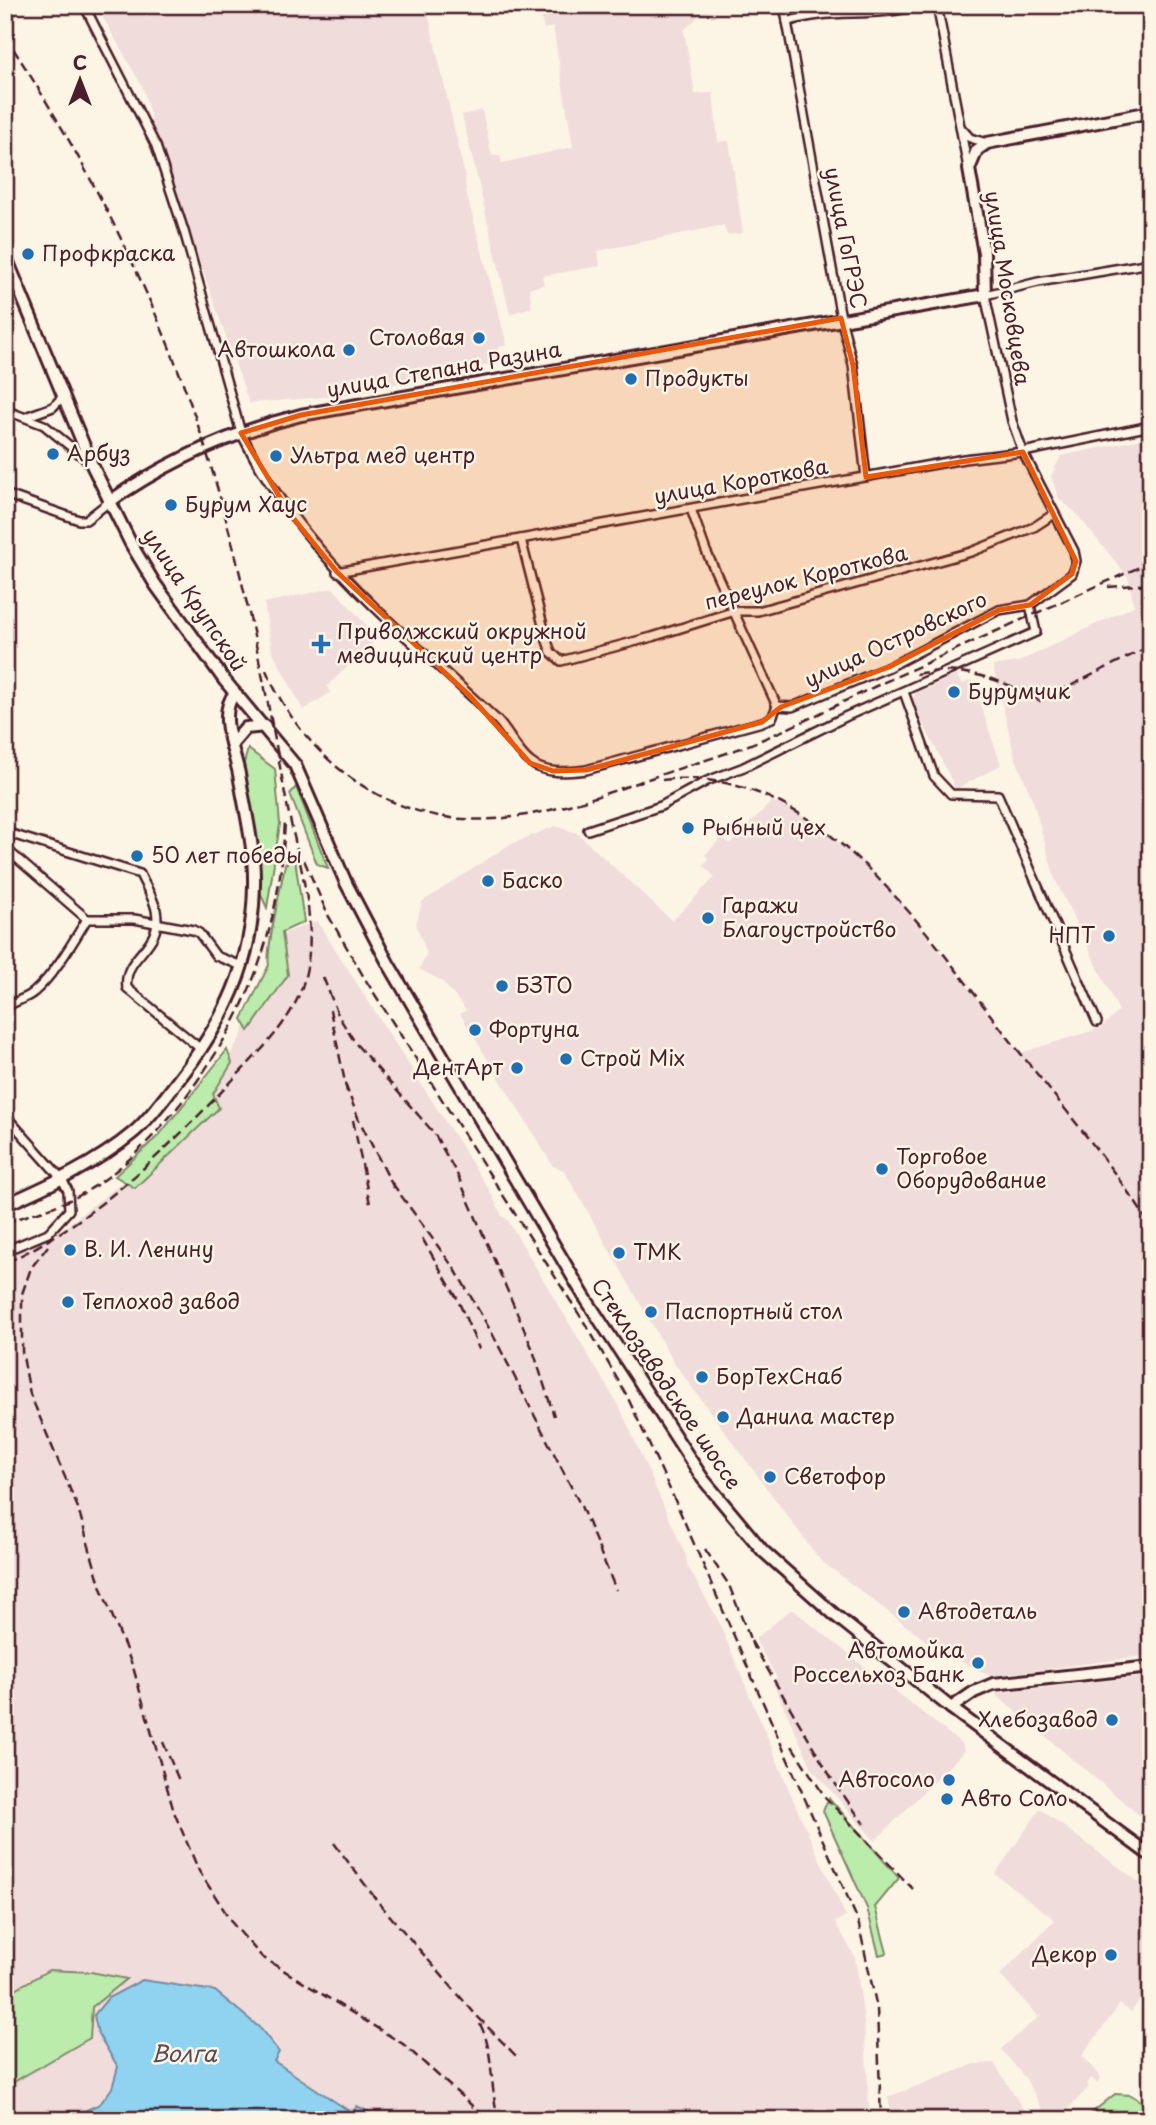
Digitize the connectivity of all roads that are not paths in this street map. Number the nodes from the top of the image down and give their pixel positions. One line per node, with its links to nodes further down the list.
1 (84, 5): 18 (street)
2 (784, 5): 5 (street, улица ГоГРЭС)
3 (919, 5): 5 (street)
4 (937, 5): 7 (street, улица Московцева)
5 (787, 22): 13 (street, улица ГоГРЭС)
6 (1151, 112): 8 (main road)
7 (960, 125): 8 (street); 9 (street, улица Московцева)
8 (987, 143): 9 (main road)
9 (968, 169): 12 (main road, улица Московцева)
10 (5, 255): 14 (main road, улица Крупской)
11 (1151, 262): 12 (street)
12 (985, 295): 13 (main road); 19 (street, улица Московцева)
13 (841, 318): 18 (main road, улица Степана Разина); 21 (street, улица ГоГРЭС)
14 (64, 395): 16 (street); 20 (main road, улица Крупской)
15 (5, 410): 16 (street)
16 (27, 416): 20 (street)
17 (1151, 426): 19 (street, улица Короткова)
18 (241, 433): 23 (main road, улица Степана Разина); 28 (street)
19 (1023, 452): 21 (street, улица Короткова); 25 (street, улица Московцева)
20 (91, 463): 23 (main road, улица Крупской)
21 (866, 477): 24 (street, улица Короткова)
22 (5, 494): 23 (street)
23 (109, 502): 32 (main road, улица Крупской)
24 (691, 509): 26 (street, улица Короткова); 30 (street)
25 (1054, 514): 27 (street, улица Московцева); 30 (street, переулок Короткова)
26 (521, 539): 28 (street, улица Короткова); 30 (street, переулок Короткова)
27 (1075, 568): 29 (street, улица Островского)
28 (337, 572): 33 (street, улица Островского)
29 (1030, 605): 31 (street); 33 (street, улица Островского)
30 (736, 611): 33 (street)
31 (904, 692): 37 (street); 44 (street)
32 (235, 693): 34 (main road, улица Крупской); 35 (main road)
33 (778, 706)
34 (265, 726): 35 (main road); 36 (main road, улица Крупской)
35 (233, 743): 42 (main road)
36 (311, 798): 51 (main road, Стеклозаводское шоссе)
37 (588, 830)
38 (5, 832): 41 (street)
39 (5, 848): 40 (street)
40 (87, 919): 41 (street); 43 (street)
41 (158, 923): 42 (street); 45 (street)
42 (242, 966): 45 (main road)
43 (5, 1008)
44 (1097, 1022)
45 (202, 1050): 47 (main road)
46 (5, 1115): 47 (street)
47 (62, 1179): 48 (main road); 49 (street)
48 (5, 1205)
49 (5, 1251)
50 (1151, 1667): 51 (main road)
51 (951, 1708): 52 (main road, Стеклозаводское шоссе)
52 (1151, 1856)

